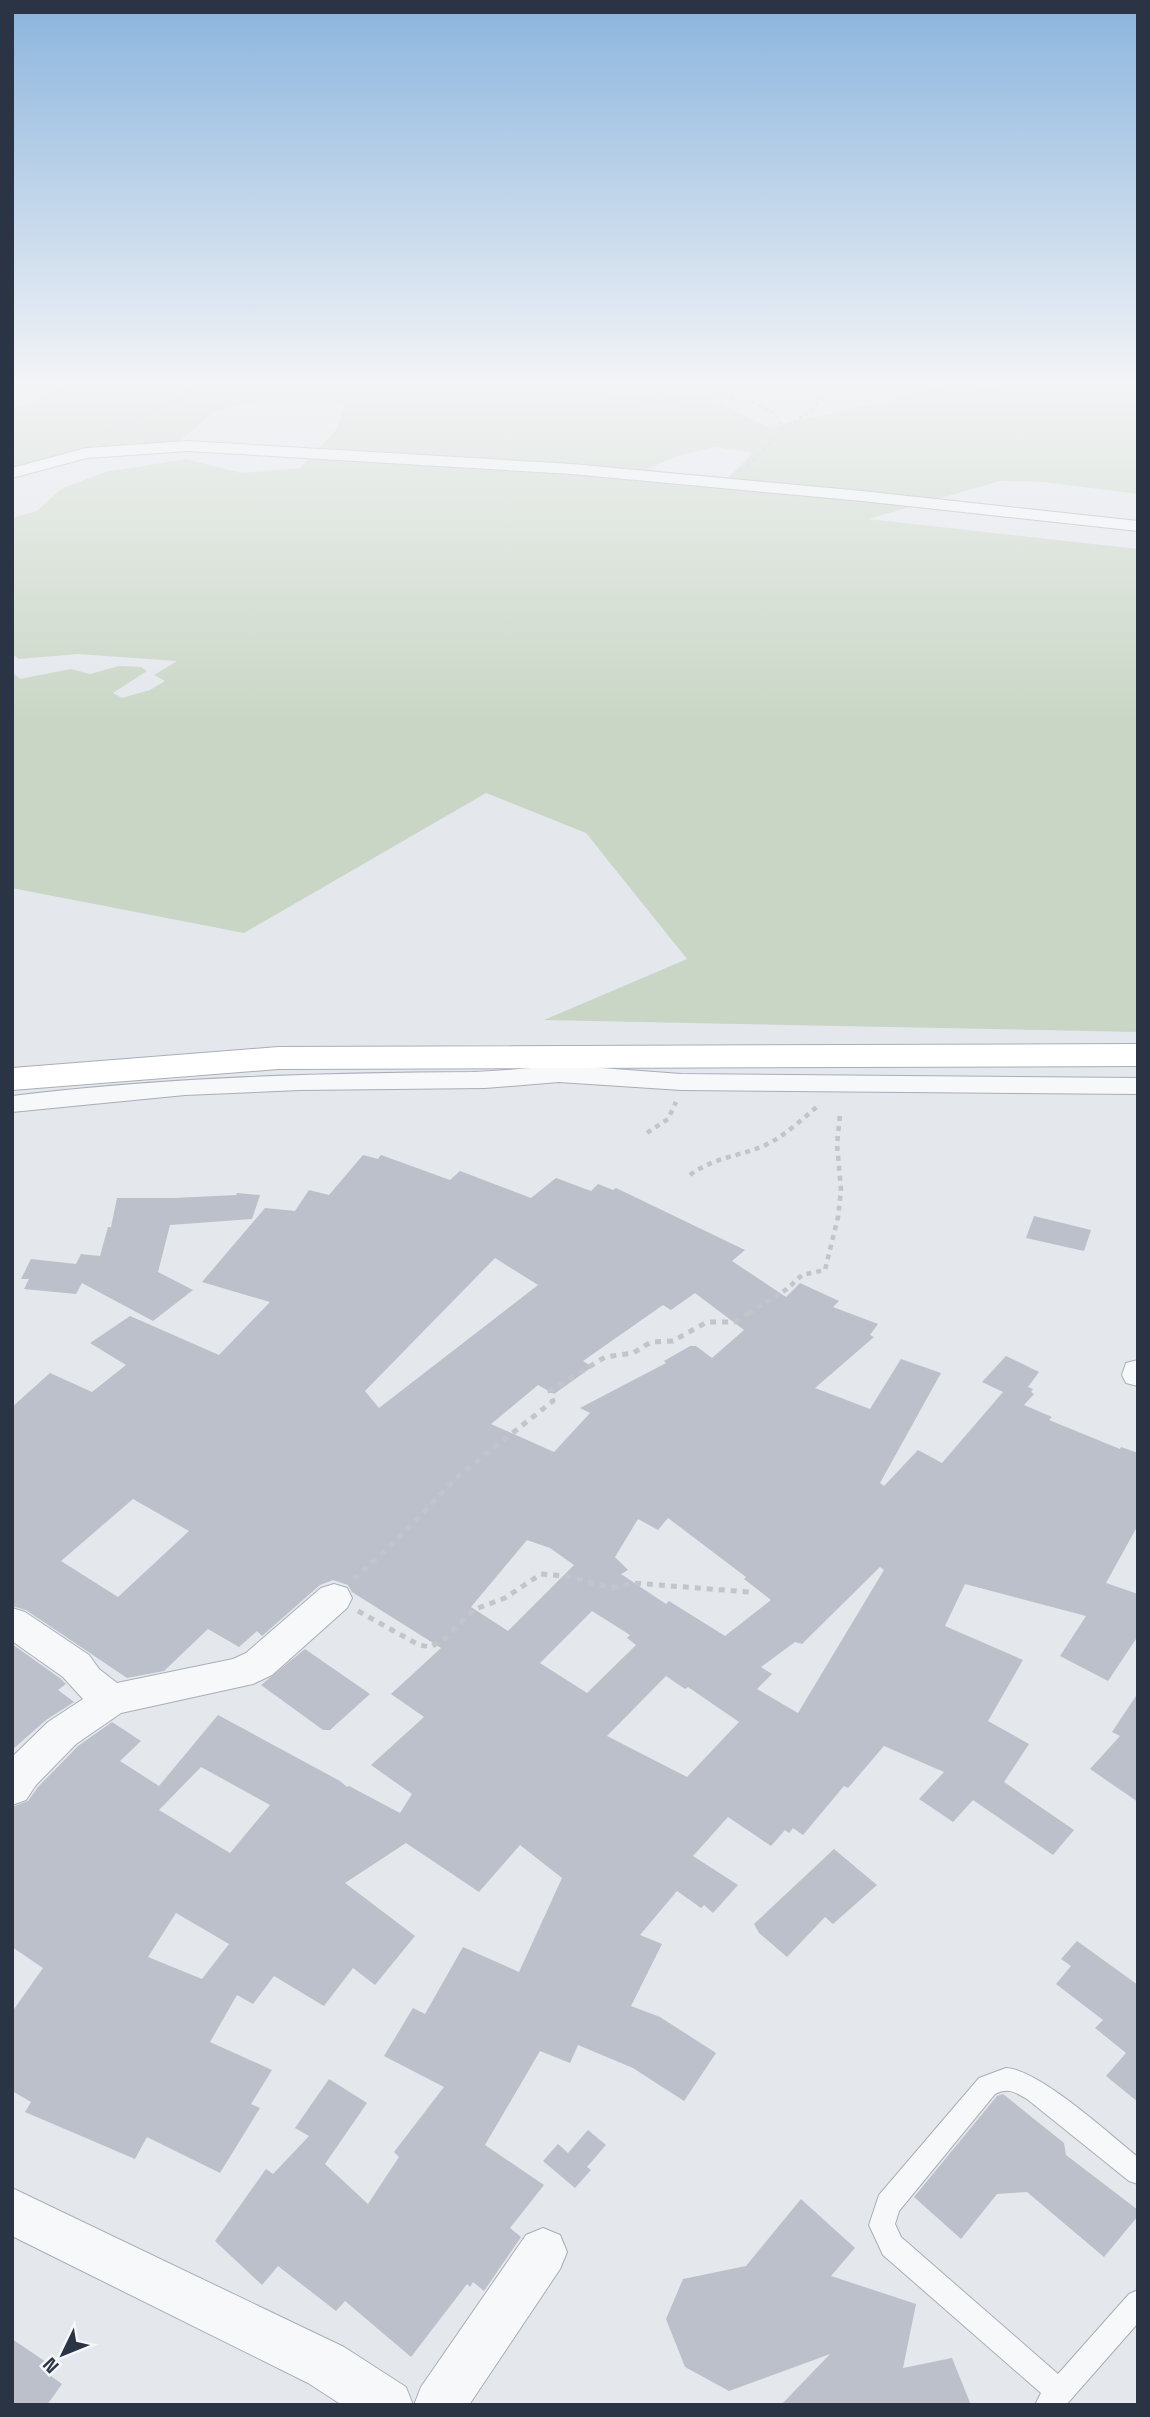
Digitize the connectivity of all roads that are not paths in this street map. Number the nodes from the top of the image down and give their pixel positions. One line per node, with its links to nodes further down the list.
1 (854, 497): 2 (street)
2 (1138, 526)
3 (1131, 1076): 4 (main road); 5 (street)
4 (12, 1079)
5 (12, 1104)
6 (334, 1598): 8 (street)
7 (12, 1622): 8 (street)
8 (111, 1700): 9 (street)
9 (12, 1788)
10 (1138, 2172): 14 (lane)
11 (12, 2211): 15 (street)
12 (543, 2252): 16 (street)
13 (1138, 2303): 14 (lane)
14 (1053, 2398)
15 (388, 2405)
16 (439, 2405)

